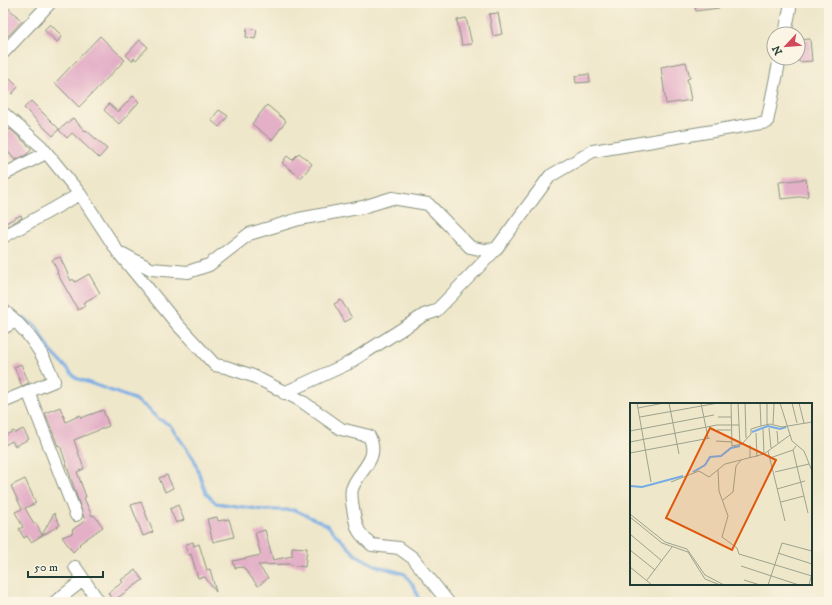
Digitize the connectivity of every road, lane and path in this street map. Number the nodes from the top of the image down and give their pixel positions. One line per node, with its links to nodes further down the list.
1 (50, 3): 4 (street)
2 (791, 3): 3 (street)
3 (787, 26)
4 (5, 47)
5 (778, 66): 11 (street)
6 (3, 113): 7 (street)
7 (46, 153): 8 (street); 9 (street)
8 (3, 175)
9 (80, 194): 10 (street); 12 (street)
10 (3, 236)
11 (496, 249): 12 (street); 17 (street)
12 (118, 252): 17 (street)
13 (3, 310): 14 (street)
14 (16, 321): 15 (street); 16 (street)
15 (3, 328)
16 (28, 391): 18 (street); 19 (street)
17 (284, 393): 24 (street)
18 (3, 402)
19 (76, 515)
20 (75, 567): 21 (street)
21 (83, 580): 22 (street); 23 (street)
22 (55, 602)
23 (99, 602)
24 (448, 602)

